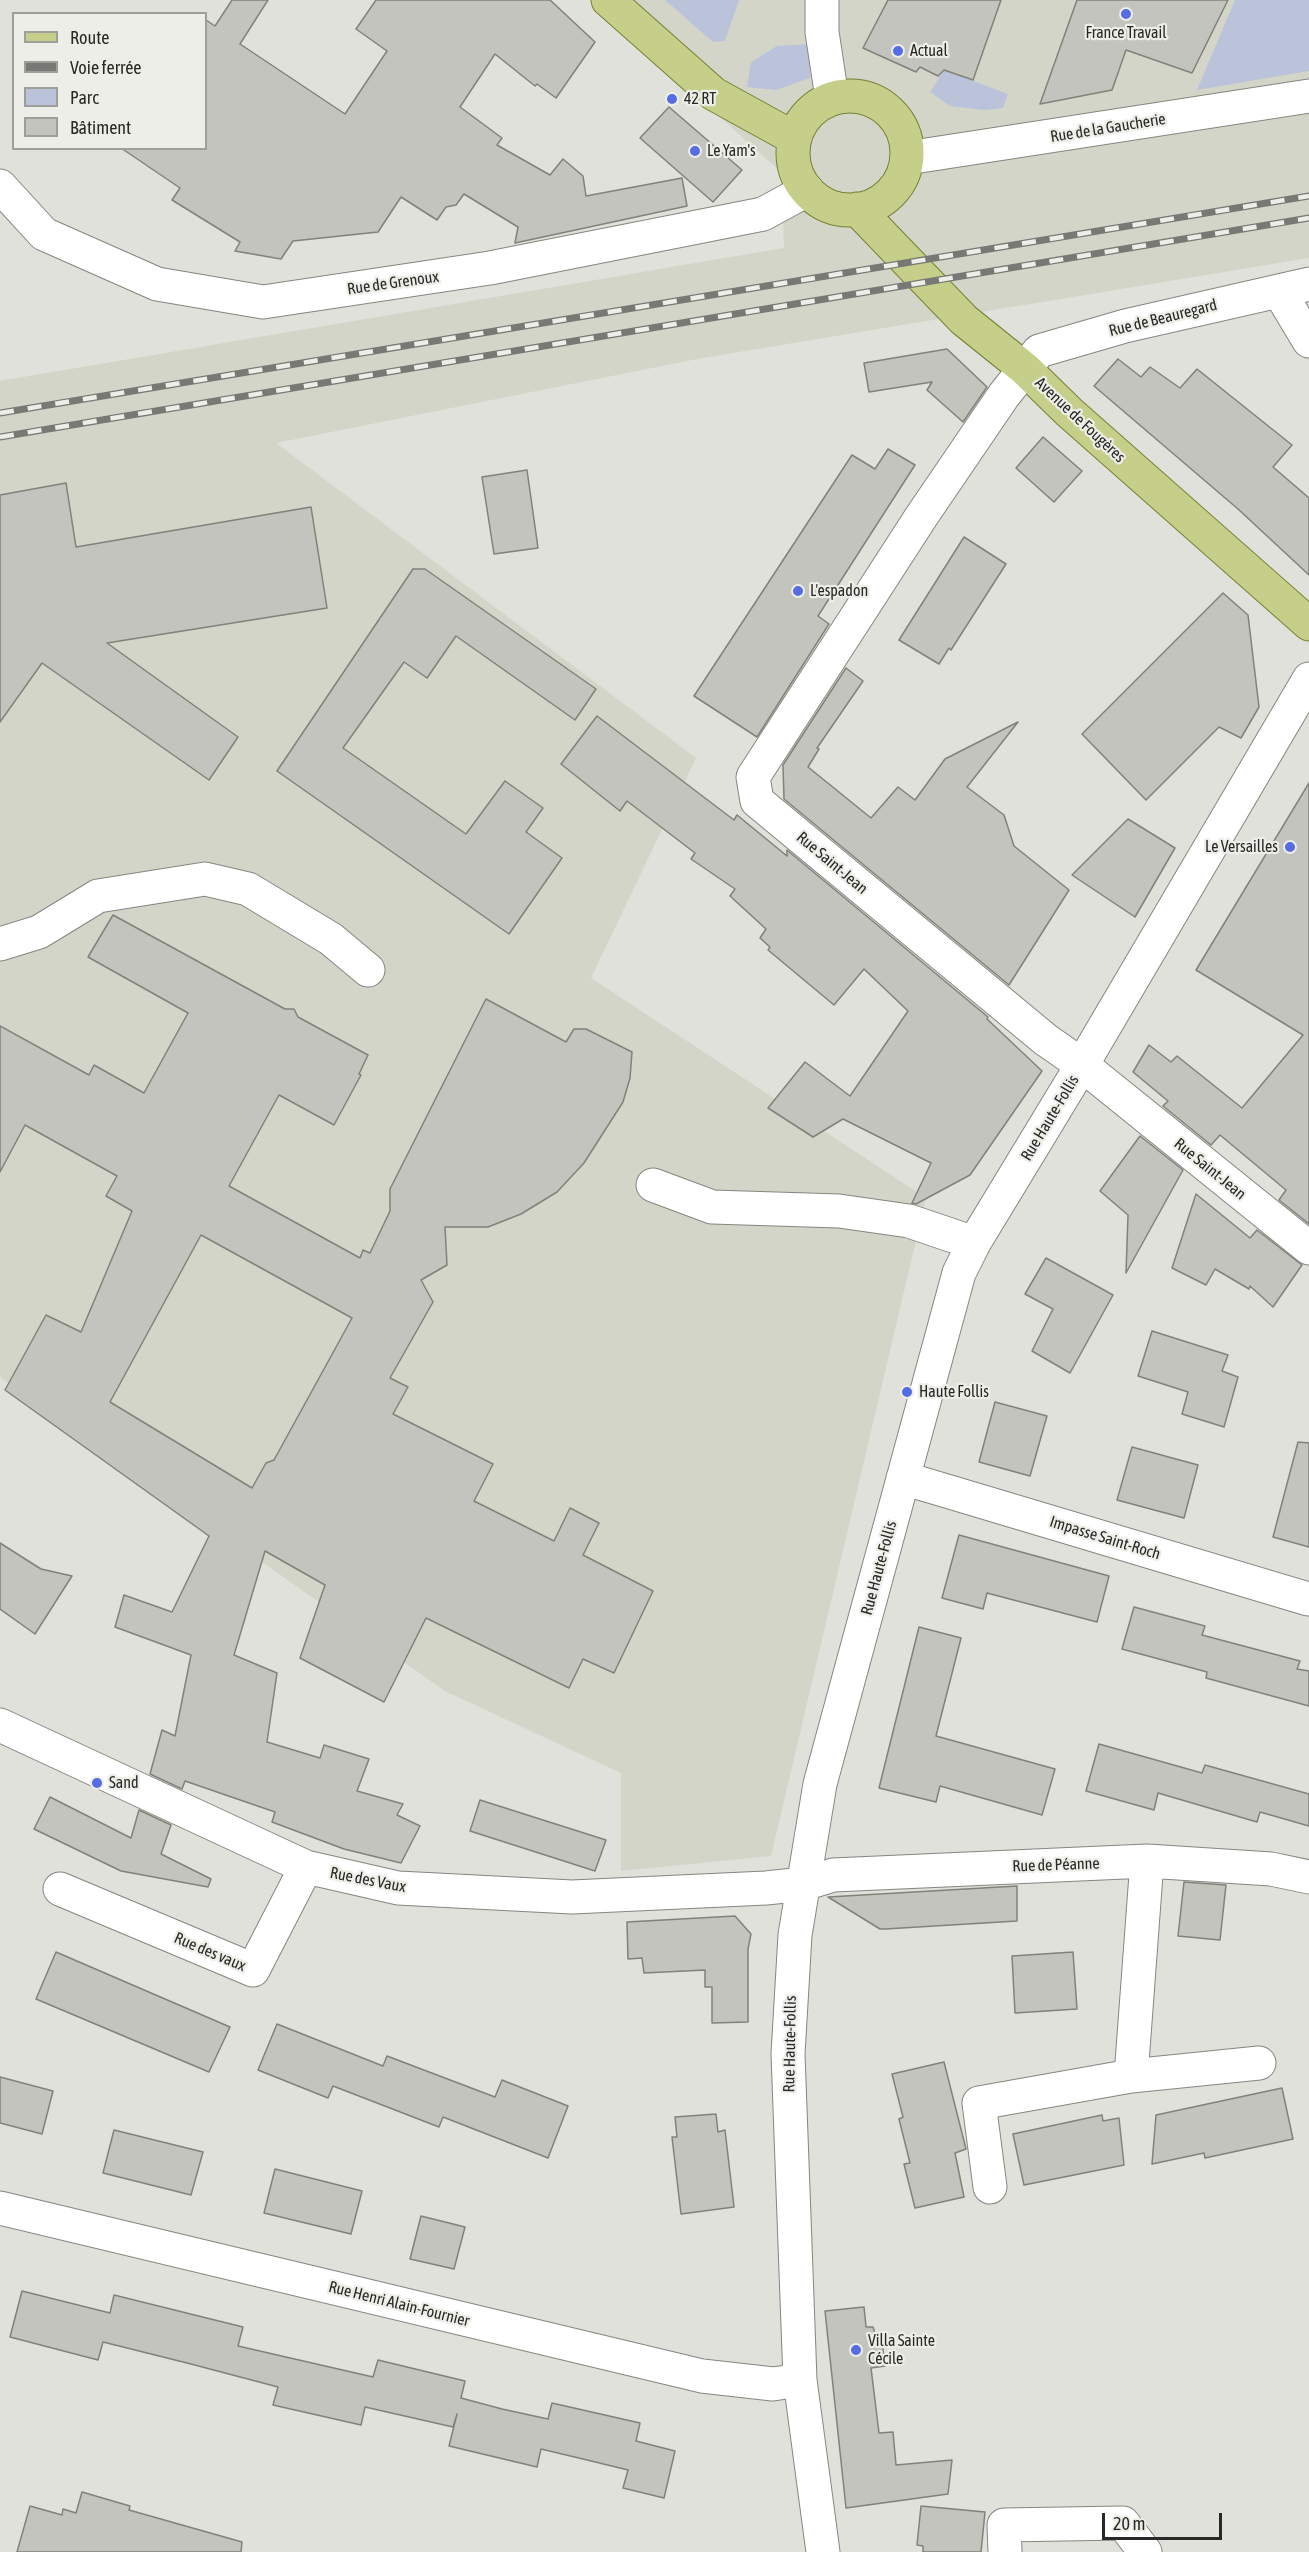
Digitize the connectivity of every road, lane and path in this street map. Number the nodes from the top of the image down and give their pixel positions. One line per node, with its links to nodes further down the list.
1 (608, 0): 5 (main road)
2 (822, 0): 4 (street)
3 (1309, 96): 6 (street, Rue de la Gaucherie)
4 (832, 98): 5 (main road); 6 (main road)
5 (794, 138): 8 (main road)
6 (907, 158): 9 (main road)
7 (0, 186): 8 (street, Rue de Grenoux)
8 (807, 190): 9 (main road)
9 (857, 209): 12 (main road, Avenue de Fougères)
10 (1294, 287): 11 (street); 12 (street, Rue de Beauregard)
11 (1309, 341)
12 (1025, 369): 13 (main road, Avenue de Fougères); 17 (street, Rue Saint-Jean)
13 (1309, 624)
14 (1309, 679): 17 (street, Rue Haute-Follis)
15 (0, 944): 16 (street)
16 (368, 970)
17 (1082, 1065): 19 (street, Rue Haute-Follis); 20 (street, Rue Saint-Jean)
18 (653, 1185): 19 (street)
19 (974, 1243): 21 (street, Rue Haute-Follis)
20 (1309, 1248)
21 (903, 1478): 22 (street, Impasse Saint-Roch); 27 (street, Rue Haute-Follis)
22 (1308, 1599)
23 (0, 1725): 25 (street, Rue des Vaux)
24 (1147, 1861): 26 (street, Rue de Péanne); 27 (street, Rue de Péanne); 30 (street)
25 (306, 1867): 27 (street, Rue des Vaux); 28 (street, Rue des vaux)
26 (1309, 1876)
27 (804, 1884): 33 (street, Rue Haute-Follis)
28 (60, 1889)
29 (1259, 2063): 30 (street)
30 (1131, 2076): 31 (street)
31 (990, 2187)
32 (0, 2208): 33 (street, Rue Henri Alain-Fournier)
33 (800, 2380): 34 (street, Rue Haute-Follis)
34 (823, 2552)
35 (1005, 2552): 36 (street)
36 (1145, 2552)

